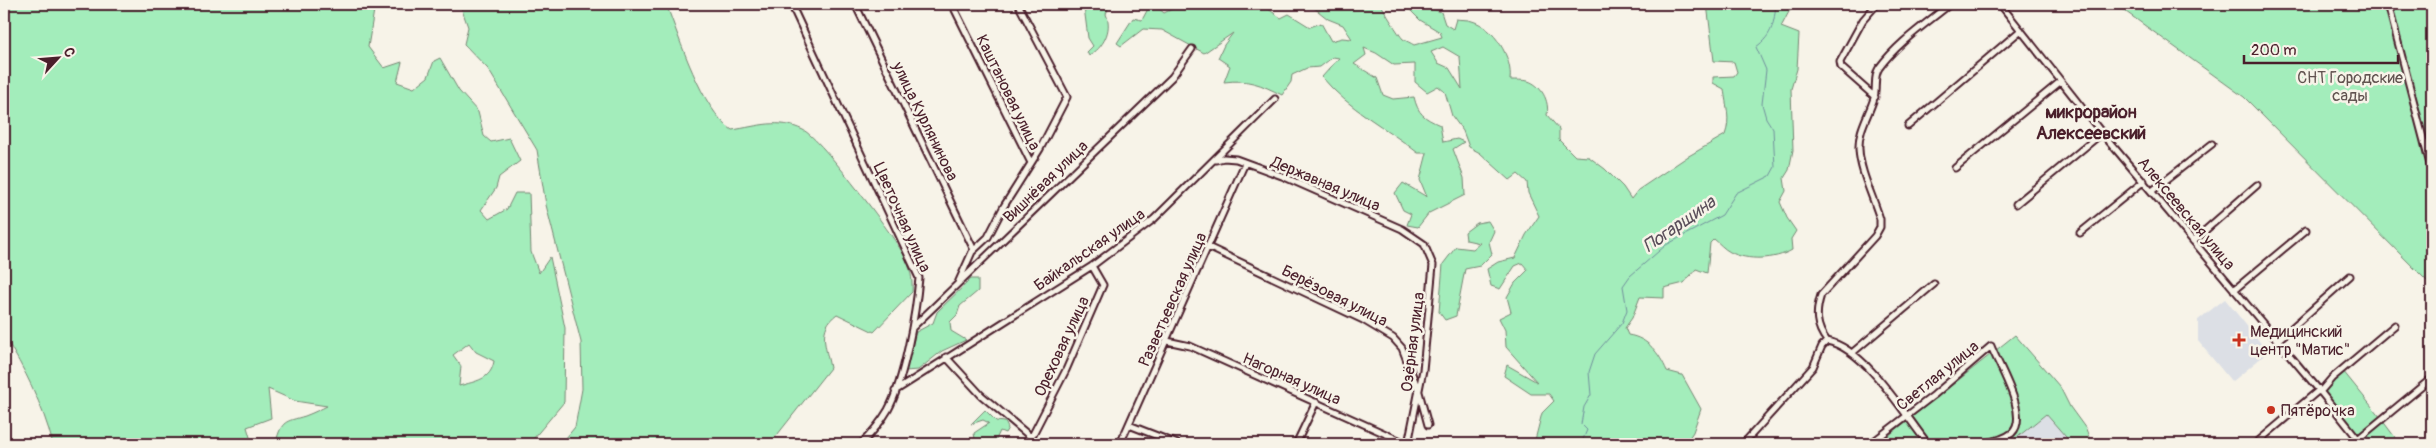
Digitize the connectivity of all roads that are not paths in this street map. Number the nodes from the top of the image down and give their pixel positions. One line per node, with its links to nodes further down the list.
1 (791, 4): 38 (street, Цветочная улица)
2 (855, 4): 31 (street, улица Курлянинова)
3 (952, 4): 19 (street, Каштановая улица)
4 (1018, 4): 19 (street)
5 (1877, 4): 12 (street)
6 (1950, 4): 12 (street)
7 (2000, 4): 9 (street, Алексеевская улица)
8 (2388, 4): 21 (street)
9 (2021, 30): 11 (street, Алексеевская улица); 14 (street)
10 (1192, 49): 35 (street, Вишнёвая улица)
11 (2060, 81): 15 (street, Алексеевская улица); 20 (street)
12 (1874, 97): 41 (street)
13 (1276, 98): 17 (street, Байкальская улица)
14 (1908, 126)
15 (2102, 133): 22 (street, Алексеевская улица); 25 (street)
16 (2212, 144): 24 (street)
17 (1213, 161): 18 (street, Державная улица); 32 (street, Байкальская улица)
18 (1246, 163): 29 (street, Державная улица); 30 (street, Разветьевская улица)
19 (1031, 164): 31 (street)
20 (1955, 168)
21 (2432, 172)
22 (2144, 181): 24 (street, Алексеевская улица); 27 (street)
23 (2257, 185): 28 (street)
24 (2152, 191): 28 (street, Алексеевская улица)
25 (2016, 204)
26 (2306, 230): 36 (street)
27 (2080, 233)
28 (2193, 241): 36 (street, Алексеевская улица)
29 (1424, 244): 47 (street, Озёрная улица)
30 (1208, 247): 39 (street, Разветьевская улица); 47 (street, Берёзовая улица)
31 (974, 250): 35 (street)
32 (1092, 266): 43 (street, Байкальская улица); 52 (street, Ореховая улица)
33 (2350, 276): 40 (street)
34 (1934, 284): 42 (street)
35 (957, 285): 38 (street, Вишнёвая улица)
36 (2234, 290): 40 (street, Алексеевская улица)
37 (2395, 325): 46 (street)
38 (912, 328): 45 (street, Цветочная улица)
39 (1167, 341): 48 (street, Нагорная улица); 50 (street, Разветьевская улица)
40 (2277, 341): 46 (street, Алексеевская улица)
41 (1827, 342): 42 (street); 61 (street)
42 (1852, 353): 49 (street)
43 (946, 357): 45 (street, Байкальская улица); 52 (street)
44 (2432, 378): 53 (street)
45 (895, 391): 54 (street, Цветочная улица)
46 (2319, 391): 53 (street, Алексеевская улица); 65 (street)
47 (1419, 392): 51 (street, Берёзовая улица); 60 (street, Озёрная улица)
48 (1316, 402): 58 (street); 59 (street, Нагорная улица)
49 (1906, 416): 62 (street, Светлая улица); 63 (street); 64 (street, Светлая улица)
50 (1129, 425): 56 (street, Разветьевская улица); 57 (street)
51 (1428, 425)
52 (1031, 438): 55 (street)
53 (2358, 439): 66 (street, Алексеевская улица)
54 (861, 444)
55 (1039, 444)
56 (1120, 444)
57 (1178, 444)
58 (1296, 444)
59 (1404, 444)
60 (1408, 444)
61 (1743, 444)
62 (1870, 444)
63 (1928, 444)
64 (1983, 444)
65 (2255, 444)
66 (2362, 444)

